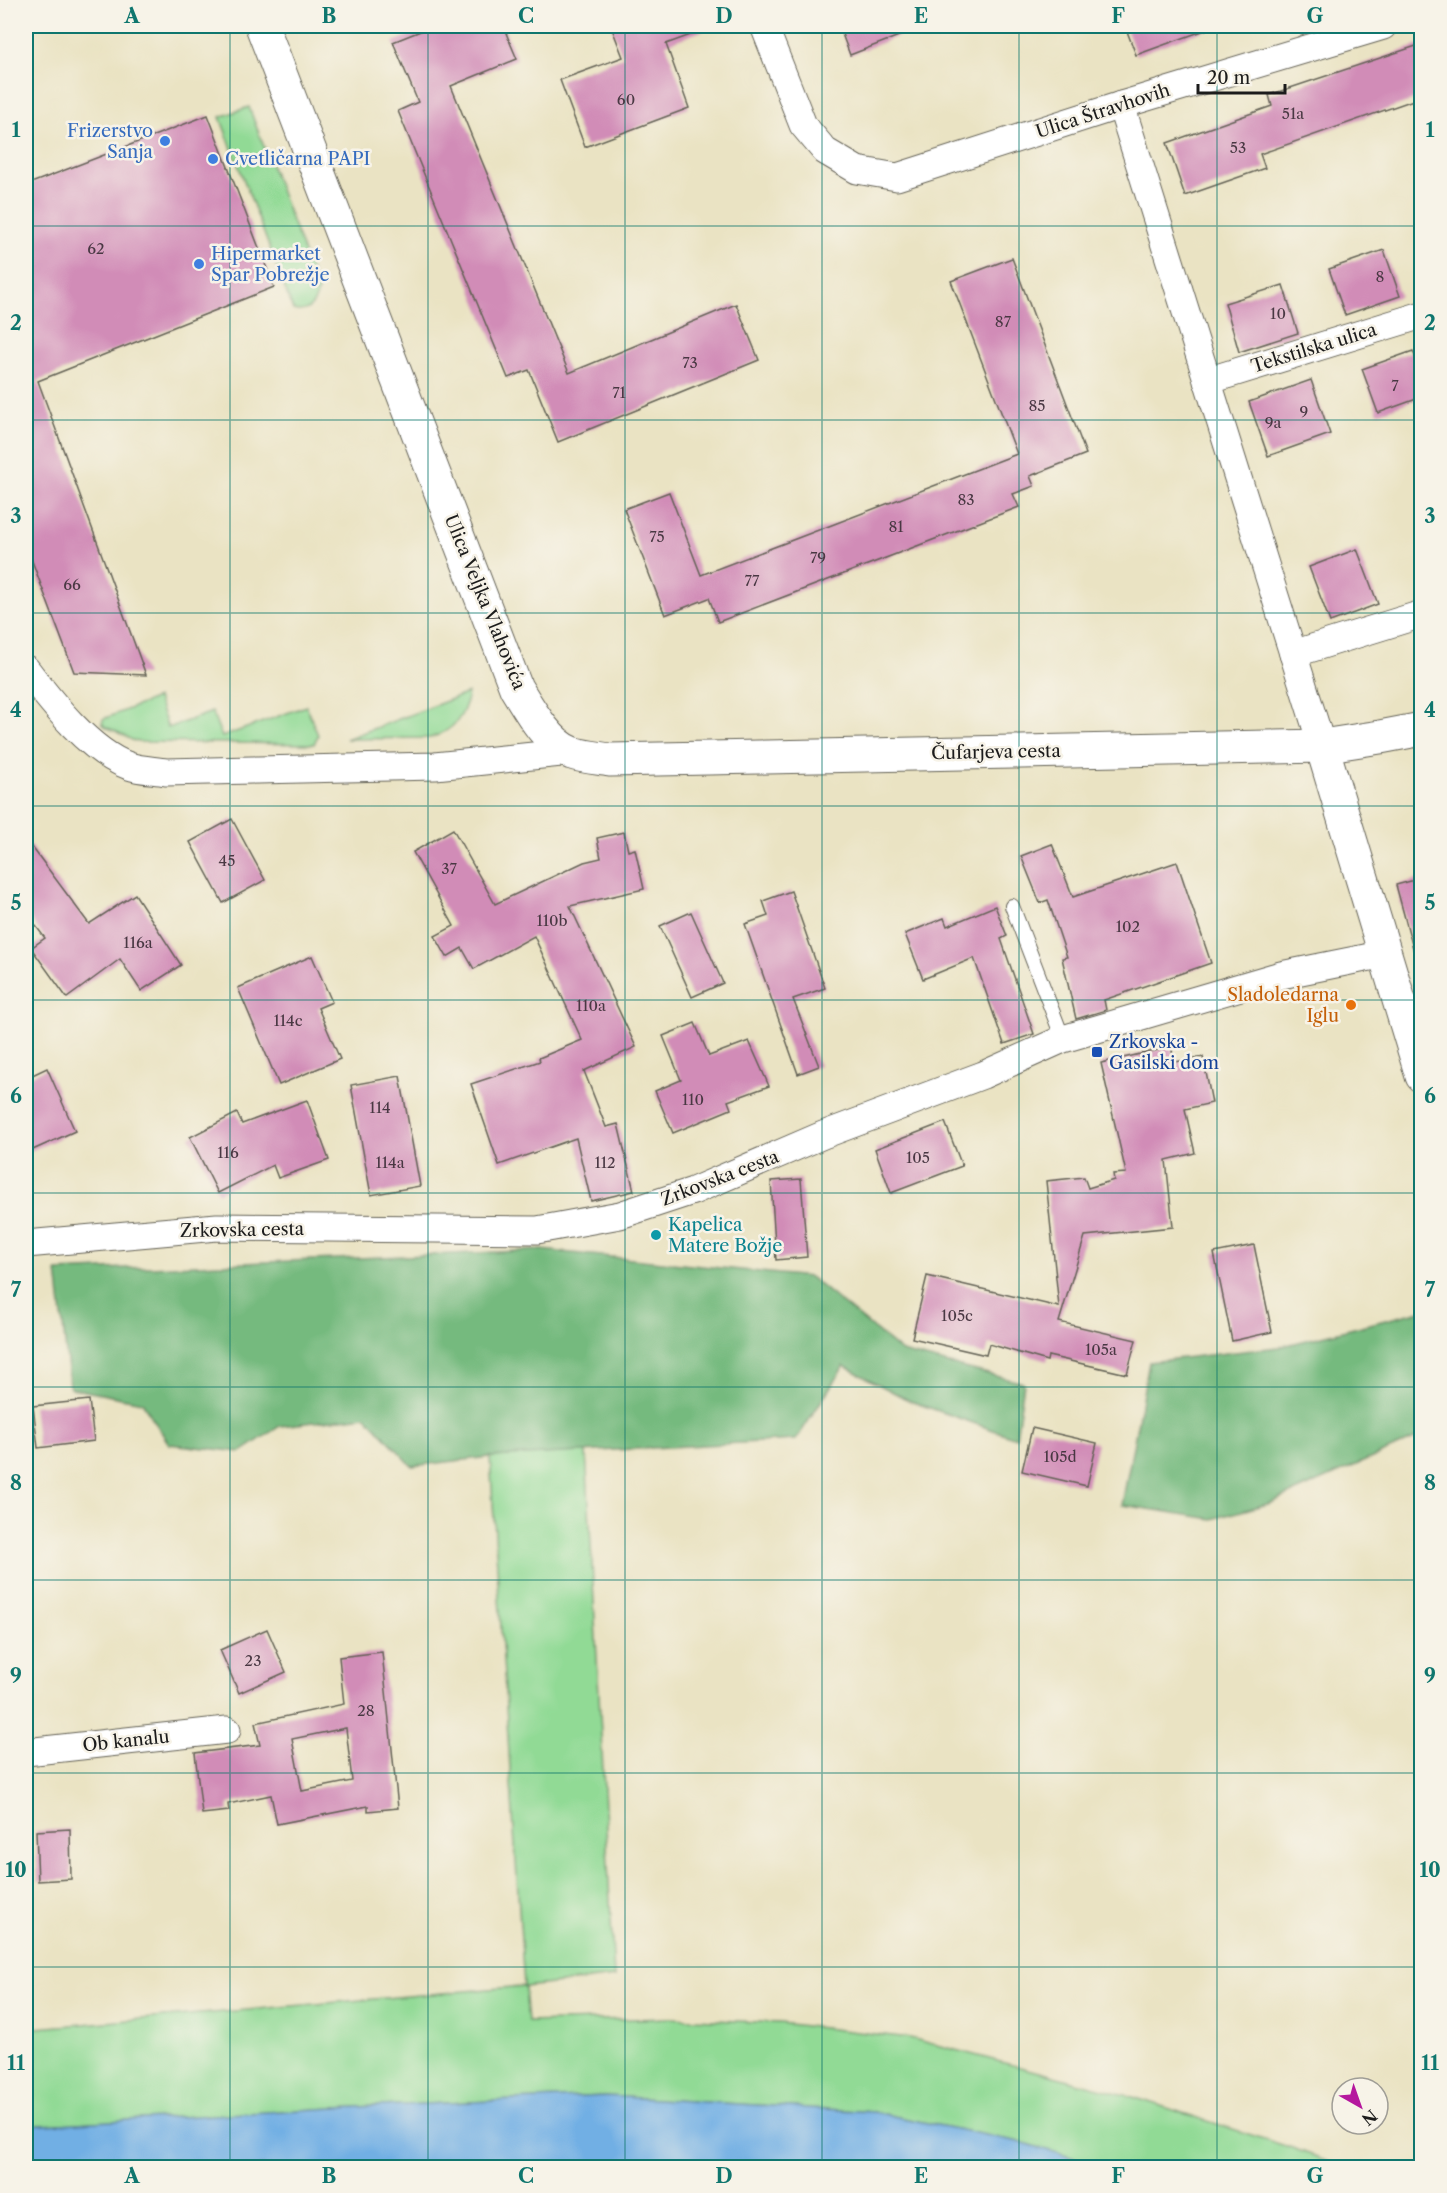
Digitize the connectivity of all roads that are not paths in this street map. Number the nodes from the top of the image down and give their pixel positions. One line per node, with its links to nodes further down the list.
1 (262, 26): 12 (street, Ulica Veljka Vlahovića)
2 (764, 26): 4 (street, Ulica Štravhovih)
3 (1383, 26): 4 (street, Ulica Štravhovih)
4 (1121, 105): 6 (street)
5 (1422, 315): 6 (street, Tekstilska ulica)
6 (1207, 381): 8 (street)
7 (1422, 614): 8 (street)
8 (1293, 654): 11 (street)
9 (26, 669): 12 (street)
10 (1422, 729): 11 (street, Čufarjeva cesta)
11 (1322, 746): 12 (street, Čufarjeva cesta); 14 (street)
12 (570, 752)
13 (1012, 906): 15 (lane)
14 (1385, 954): 15 (street, Zrkovska cesta); 16 (street)
15 (1063, 1039): 17 (street, Zrkovska cesta)
16 (1422, 1076)
17 (26, 1244)
18 (227, 1730): 19 (street, Ob kanalu)
19 (26, 1752)

